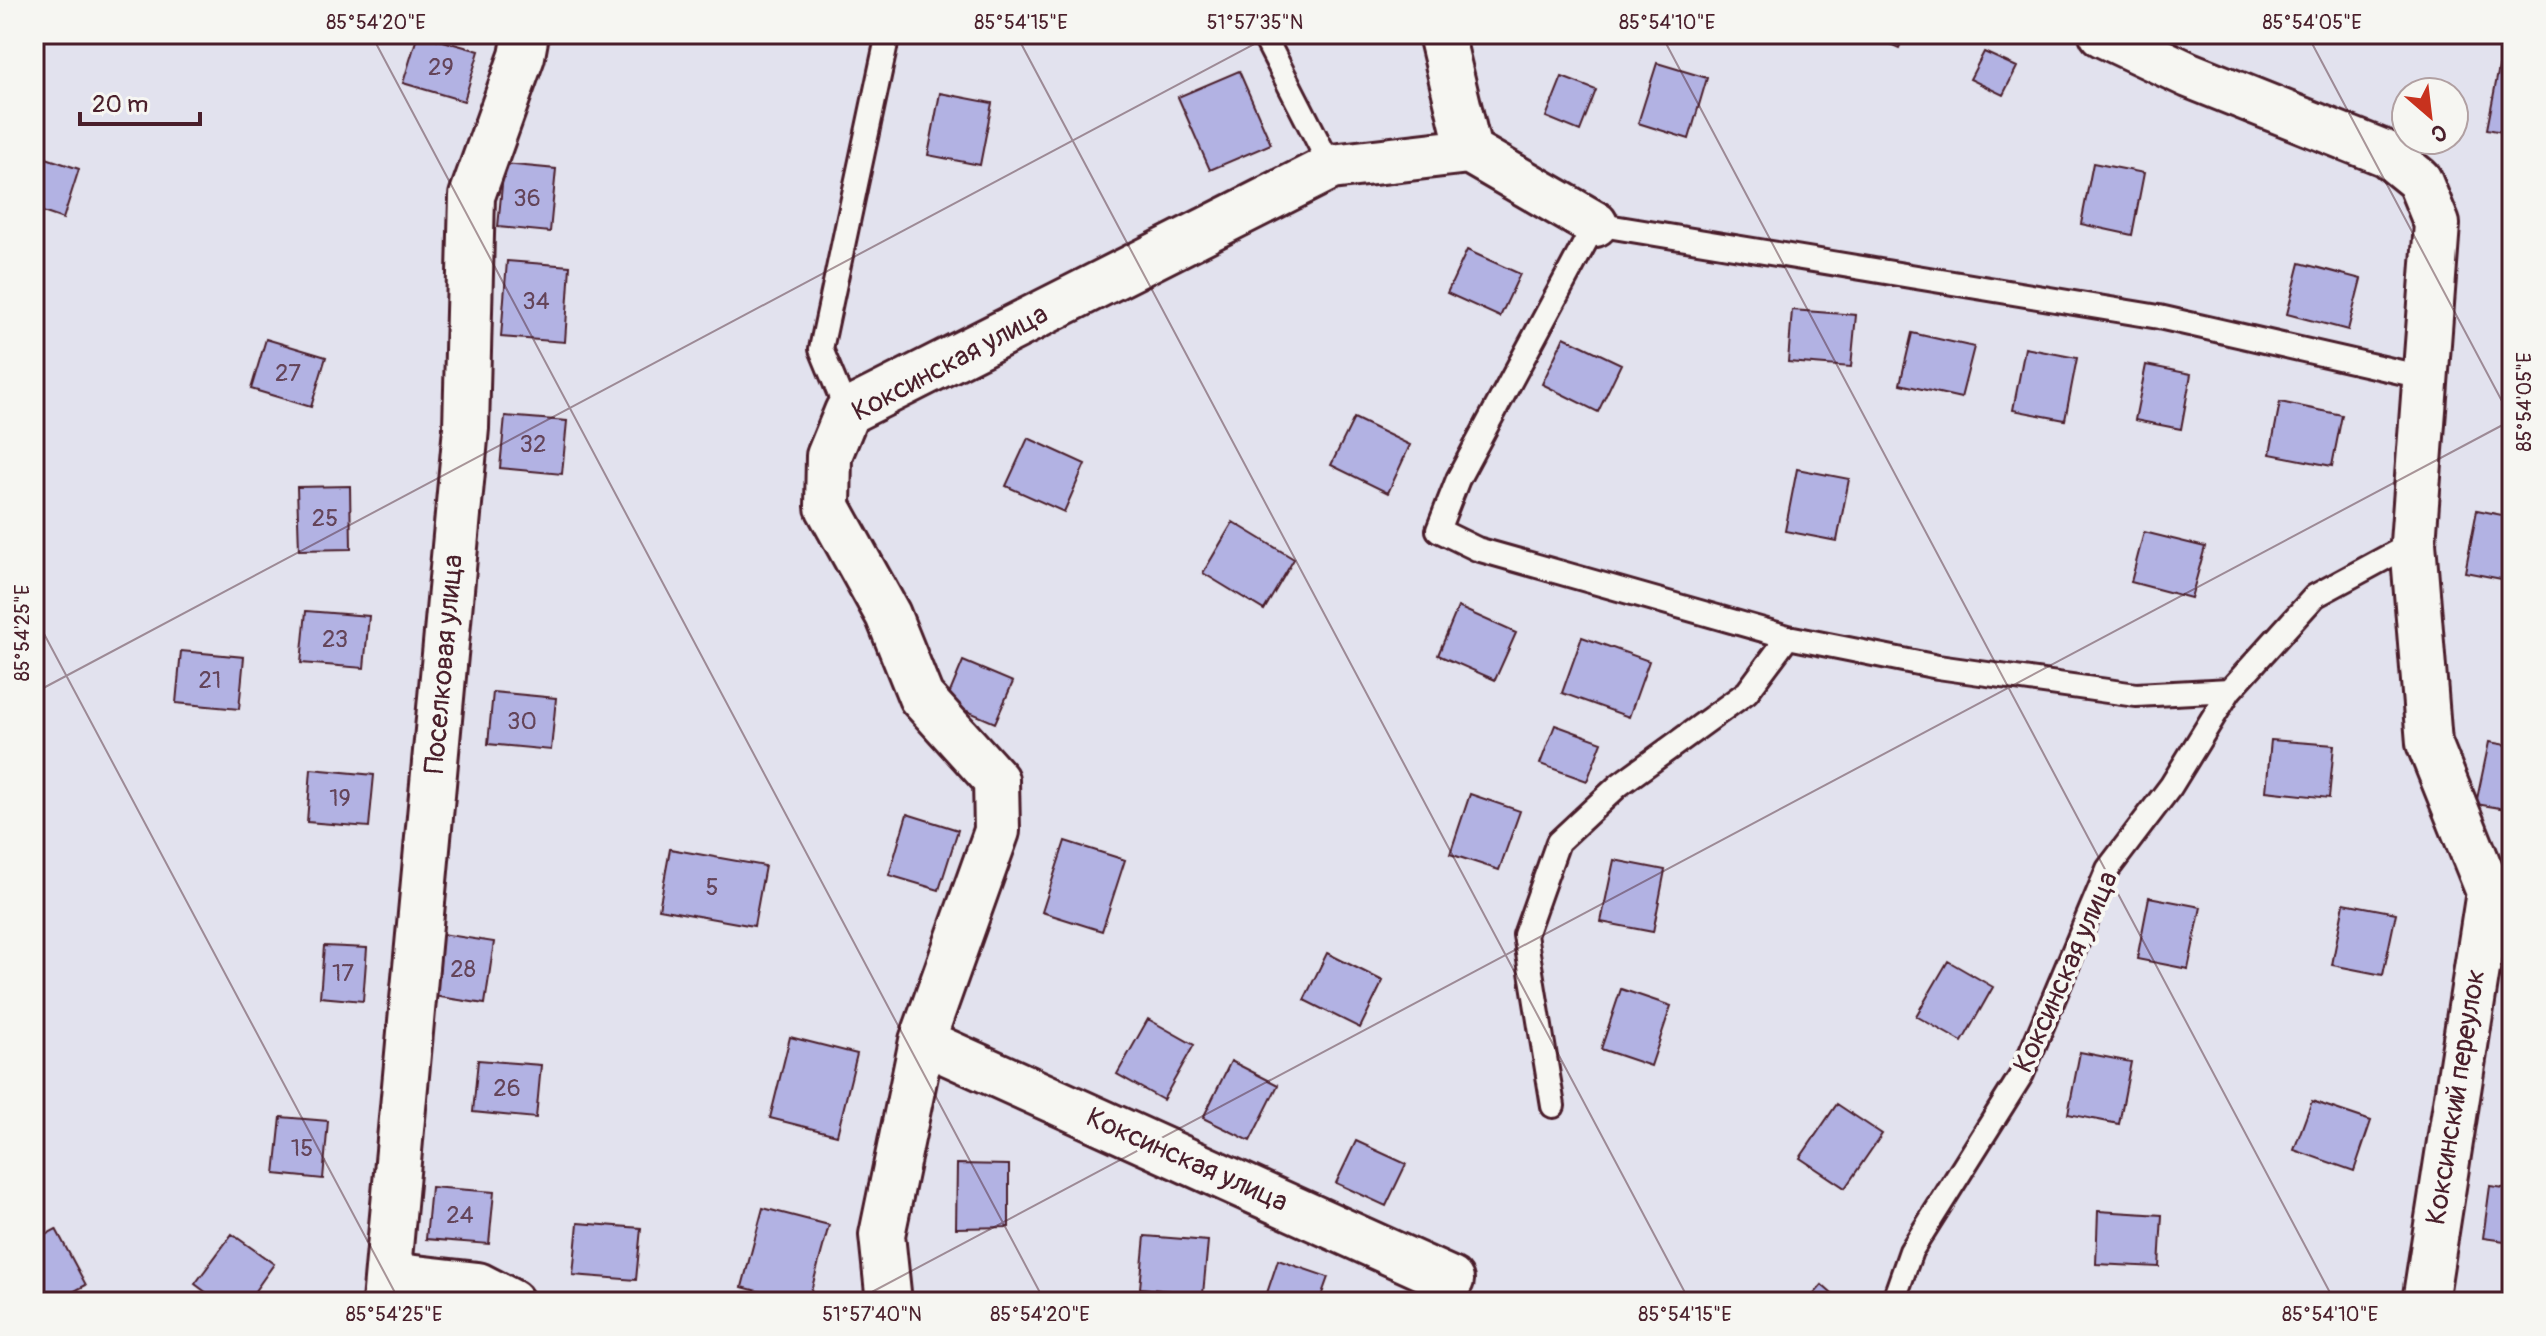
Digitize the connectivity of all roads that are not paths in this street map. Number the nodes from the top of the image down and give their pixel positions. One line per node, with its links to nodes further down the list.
1 (526, 34): 17 (street, Поселковая улица)
2 (888, 34): 10 (lane)
3 (1263, 34): 7 (lane)
4 (1441, 34): 6 (street)
5 (2102, 34): 9 (street, Коксинский переулок)
6 (1469, 151): 7 (street, Коксинская улица); 8 (street)
7 (1331, 167): 10 (street, Коксинская улица)
8 (1595, 224): 9 (lane); 12 (lane)
9 (2427, 378): 11 (street, Коксинский переулок)
10 (847, 412): 14 (street, Коксинская улица)
11 (2413, 543): 13 (lane, Коксинская улица); 21 (street, Коксинский переулок)
12 (1788, 637): 13 (lane); 15 (lane)
13 (2230, 690): 20 (lane, Коксинская улица)
14 (922, 1041): 16 (street, Коксинская улица); 19 (street, Коксинская улица)
15 (1553, 1106)
16 (1451, 1280)
17 (387, 1289): 18 (street)
18 (511, 1302)
19 (889, 1302)
20 (1893, 1302)
21 (2425, 1302)

